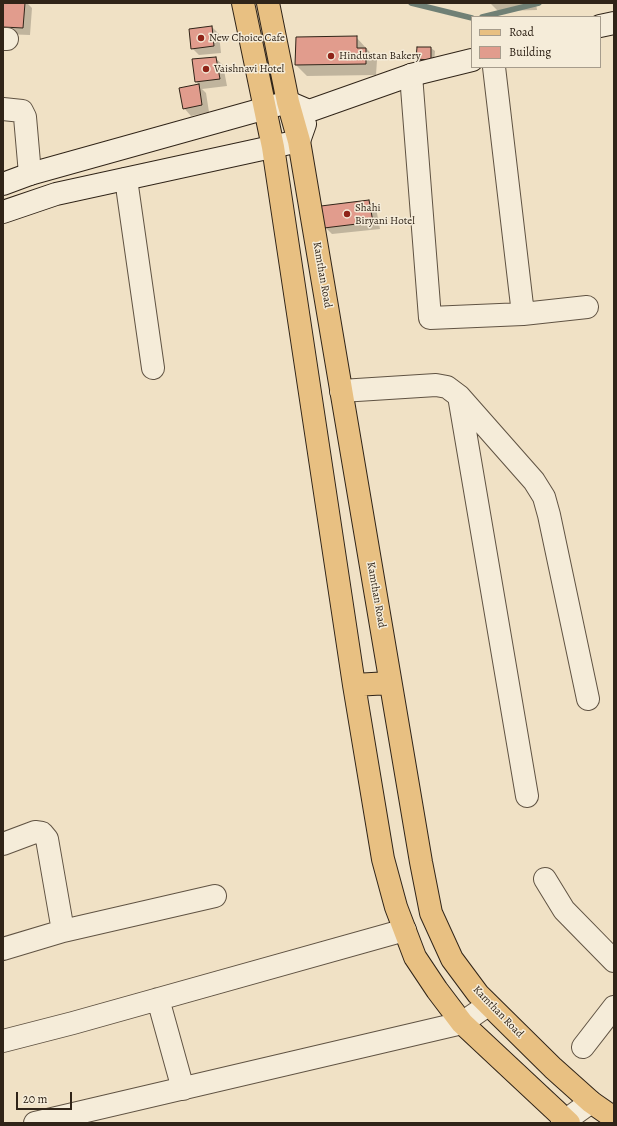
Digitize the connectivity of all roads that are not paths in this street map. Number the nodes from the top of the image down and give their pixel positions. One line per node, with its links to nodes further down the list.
1 (244, 3): 10 (main road)
2 (268, 3): 8 (main road, Kamthan Road)
3 (614, 23): 4 (street)
4 (601, 26)
5 (471, 60): 7 (street)
6 (494, 68): 19 (street)
7 (411, 75): 11 (street); 19 (street)
8 (288, 102): 10 (street); 11 (street); 12 (main road, Kamthan Road)
9 (3, 108): 14 (street)
10 (266, 108): 13 (main road); 14 (street)
11 (309, 111): 12 (street)
12 (299, 141): 13 (street); 21 (main road, Kamthan Road)
13 (273, 147): 15 (street); 24 (main road)
14 (30, 174): 16 (street)
15 (126, 179): 17 (street); 20 (street)
16 (3, 184)
17 (3, 212)
18 (588, 307): 19 (street)
19 (523, 314)
20 (153, 368)
21 (342, 391): 22 (street); 23 (main road, Kamthan Road)
22 (458, 396): 25 (street); 26 (street)
23 (390, 683): 24 (main road); 35 (main road, Kamthan Road)
24 (354, 685): 30 (main road)
25 (588, 700)
26 (527, 796)
27 (3, 844): 31 (street)
28 (545, 879): 33 (street)
29 (215, 896): 31 (street)
30 (405, 930): 34 (street); 37 (main road)
31 (62, 931): 32 (street)
32 (3, 949)
33 (614, 961)
34 (158, 999): 38 (street); 40 (street)
35 (488, 1005): 37 (street); 41 (main road, Kamthan Road)
36 (614, 1007): 39 (street)
37 (462, 1023): 40 (street); 43 (main road)
38 (3, 1041)
39 (583, 1046)
40 (183, 1090): 44 (street)
41 (591, 1102): 42 (main road, Kamthan Road); 43 (street)
42 (614, 1118)
43 (565, 1122)
44 (35, 1123)

